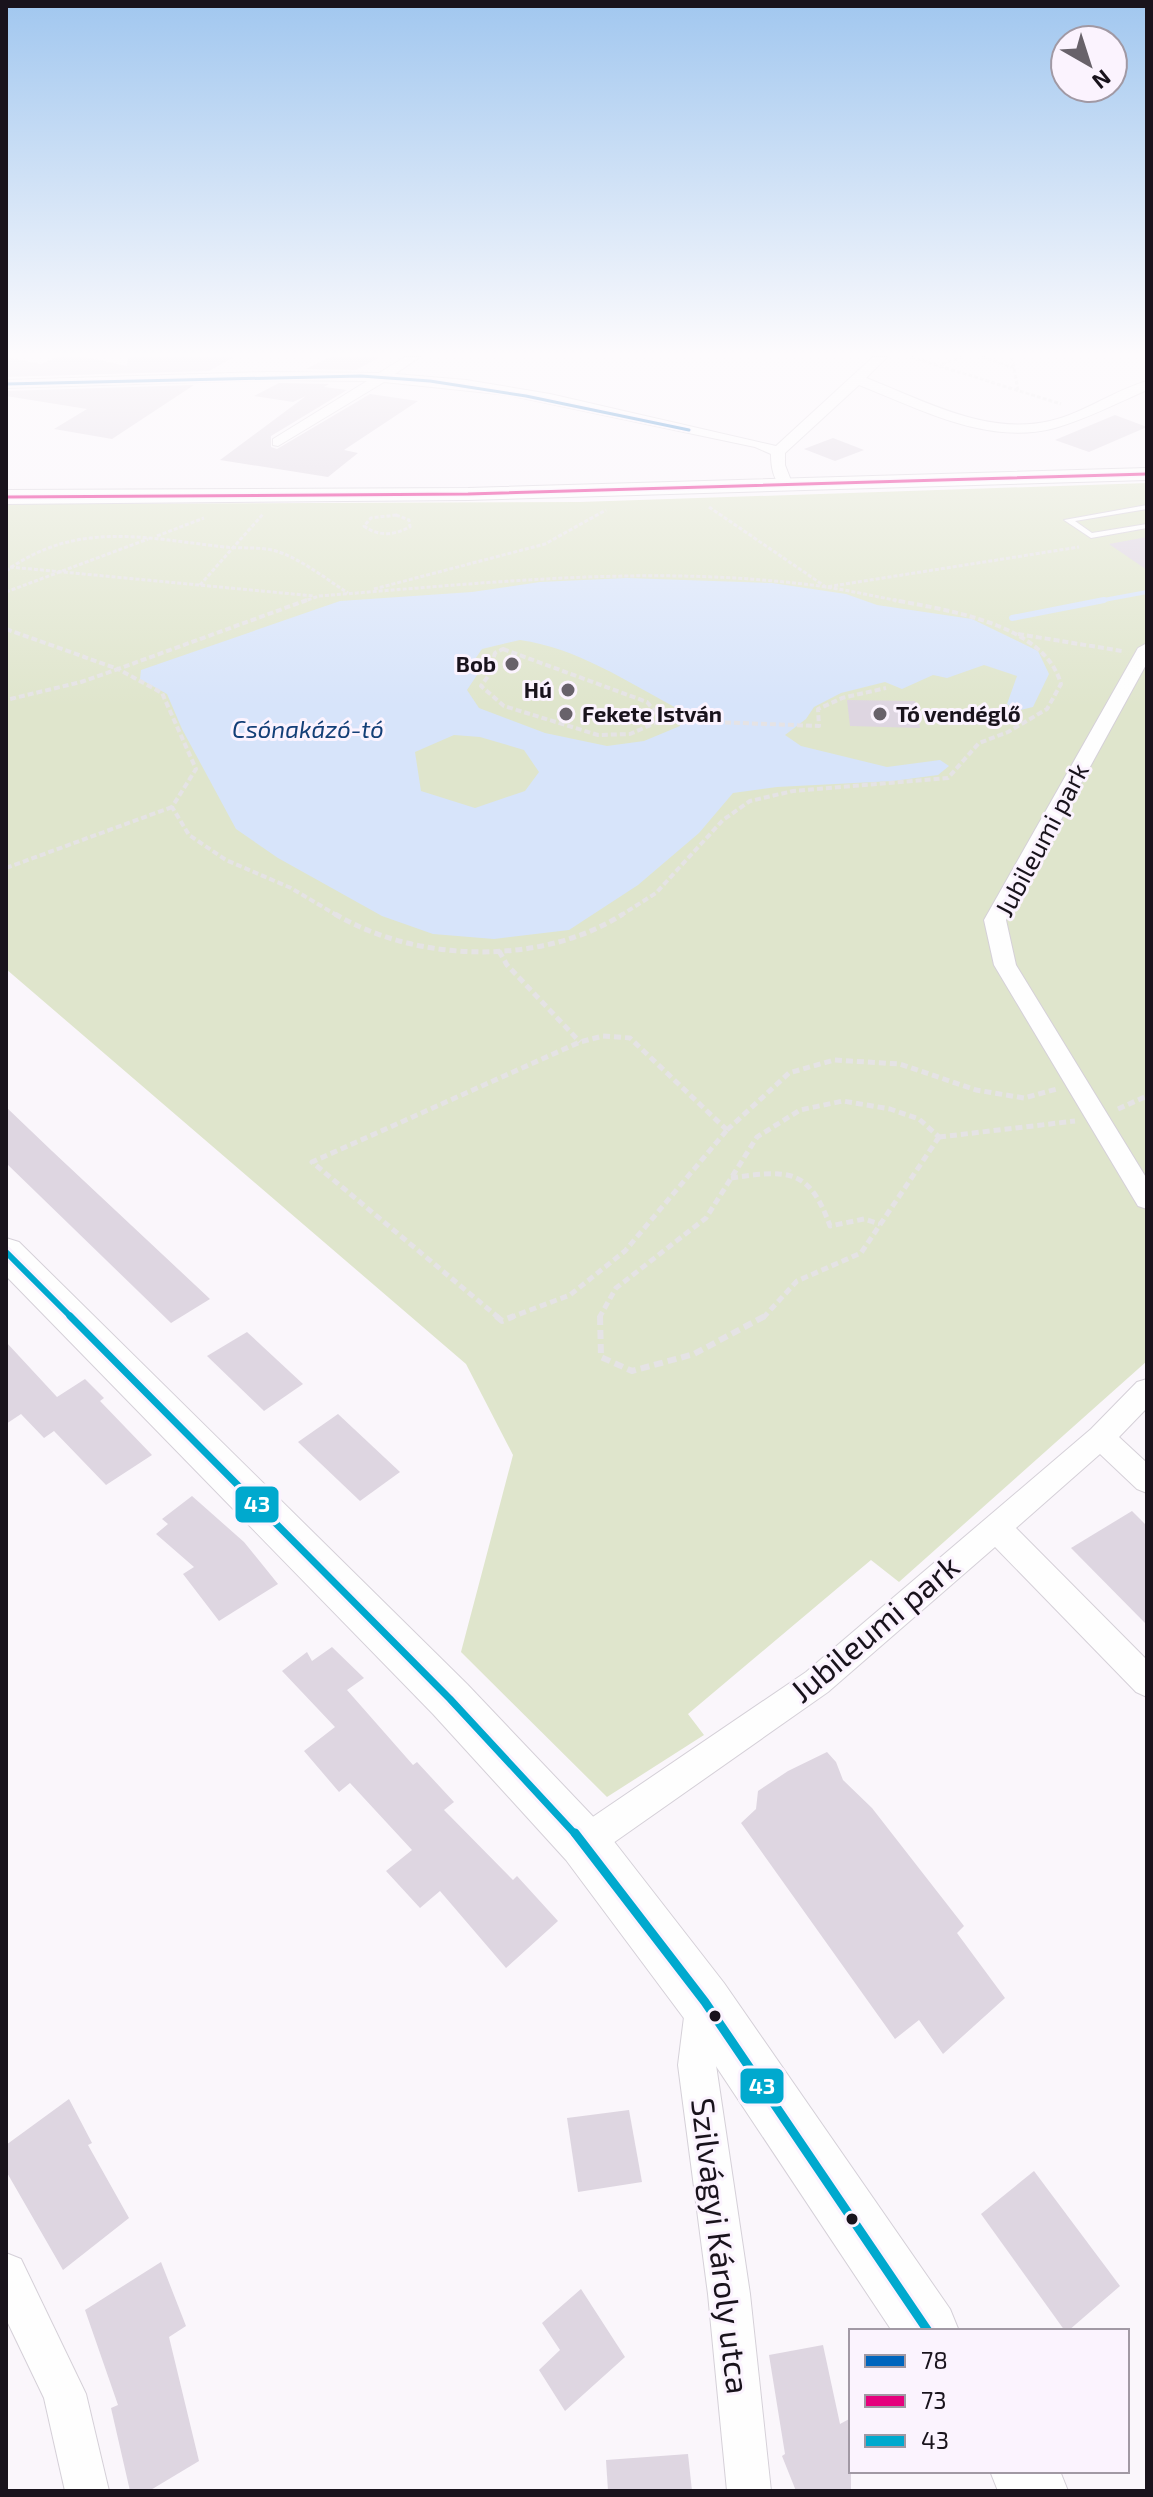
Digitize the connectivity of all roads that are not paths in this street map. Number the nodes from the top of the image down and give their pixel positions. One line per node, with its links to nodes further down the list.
1 (781, 474): 3 (street)
2 (1147, 474): 3 (main road)
3 (785, 483): 4 (main road)
4 (6, 497)
5 (1147, 507): 6 (lane)
6 (1147, 526)
7 (1145, 651): 8 (street, Jubileumi park)
8 (1147, 1200)
9 (11, 1265): 15 (main road)
10 (1147, 1390): 11 (street, Jubileumi park)
11 (1101, 1437): 12 (street); 13 (street, Jubileumi park)
12 (1147, 1481)
13 (996, 1528): 14 (street); 15 (street, Jubileumi park)
14 (1147, 1682)
15 (584, 1843): 16 (main road)
16 (705, 2002): 18 (main road); 21 (street, Szilvágyi Károly utca)
17 (6, 2274): 20 (street)
18 (927, 2329)
19 (1023, 2473): 22 (main road)
20 (87, 2491)
21 (749, 2491)
22 (1036, 2491)

